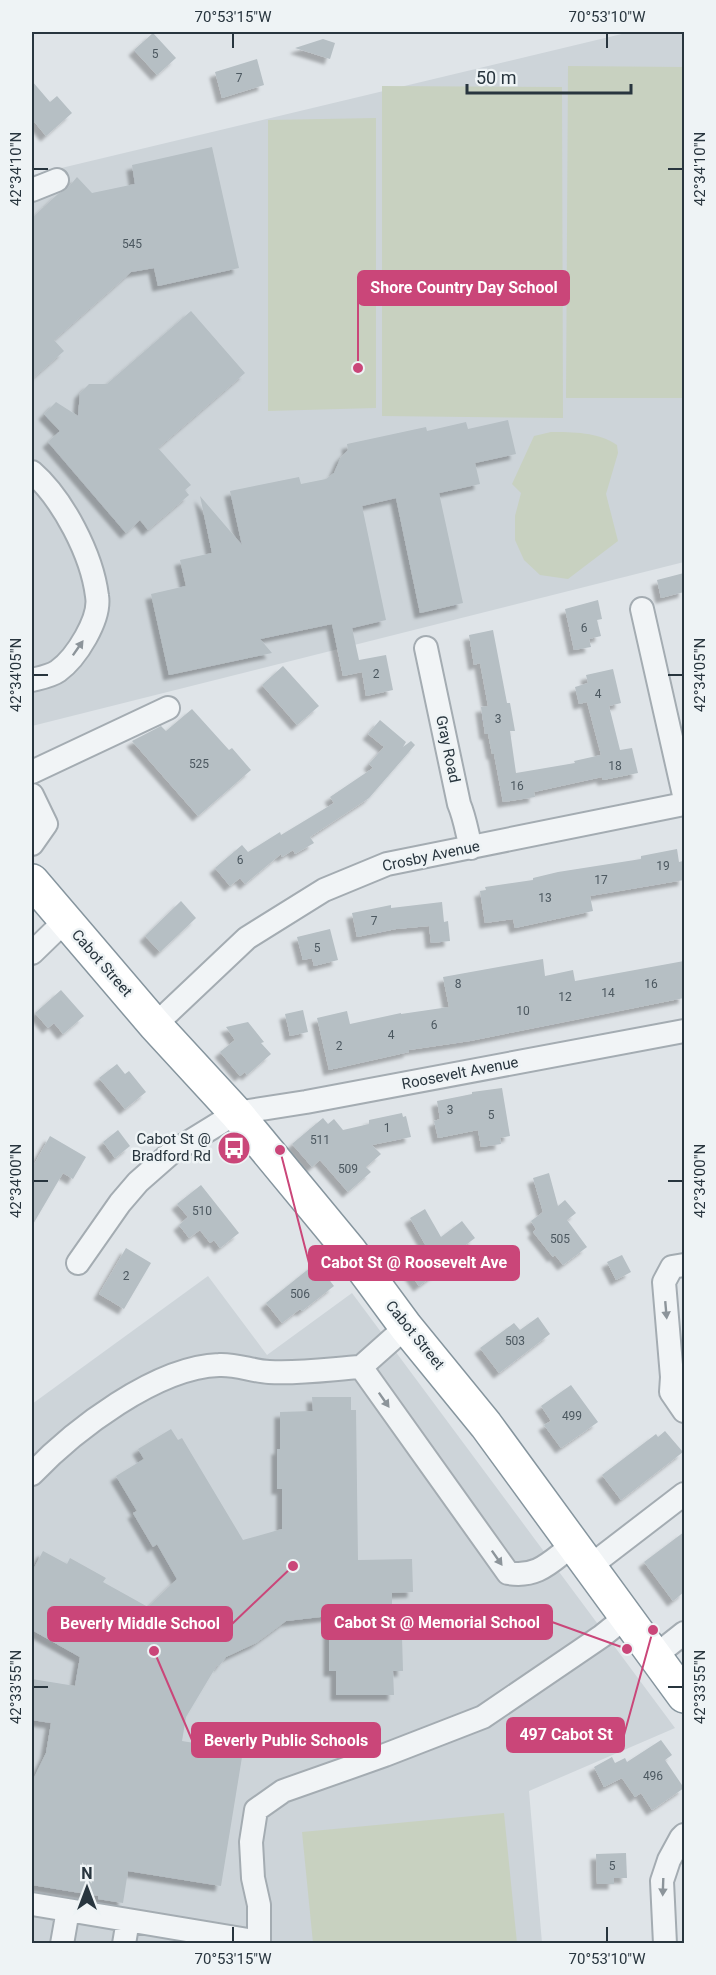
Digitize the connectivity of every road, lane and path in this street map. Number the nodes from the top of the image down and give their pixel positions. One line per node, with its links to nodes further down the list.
1 (57, 180): 2 (street)
2 (32, 190)
3 (32, 472): 6 (street, one-way to 3)
4 (642, 609): 10 (street)
5 (426, 648): 13 (street, Gray Road)
6 (32, 680)
7 (168, 708): 8 (street)
8 (32, 772)
9 (32, 795): 12 (street)
10 (684, 795)
11 (684, 804): 13 (street, Crosby Avenue)
12 (32, 844)
13 (471, 848): 17 (street, Crosby Avenue)
14 (32, 880): 15 (highway, Cabot Street)
15 (65, 921): 16 (street); 17 (highway, Cabot Street)
16 (32, 953)
17 (155, 1025): 19 (highway, Cabot Street)
18 (684, 1030): 19 (street, Roosevelt Avenue)
19 (236, 1113): 20 (street); 22 (highway, Cabot Street)
20 (78, 1263)
21 (684, 1265): 24 (street, one-way to 24)
22 (406, 1327): 23 (street); 27 (highway, Cabot Street)
23 (361, 1367): 25 (street); 27 (street, one-way to 27)
24 (684, 1411)
25 (32, 1474)
26 (684, 1494): 27 (street)
27 (581, 1556): 28 (highway, Cabot Street)
28 (627, 1616): 30 (highway, Cabot Street); 36 (street)
29 (684, 1633): 30 (street)
30 (674, 1678)
31 (684, 1835): 39 (street, one-way to 39)
32 (32, 1904): 33 (street)
33 (68, 1910): 34 (street); 37 (street)
34 (128, 1920): 35 (street); 38 (street)
35 (185, 1937): 36 (street)
36 (258, 1943)
37 (62, 1944)
38 (124, 1944)
39 (665, 1944)

